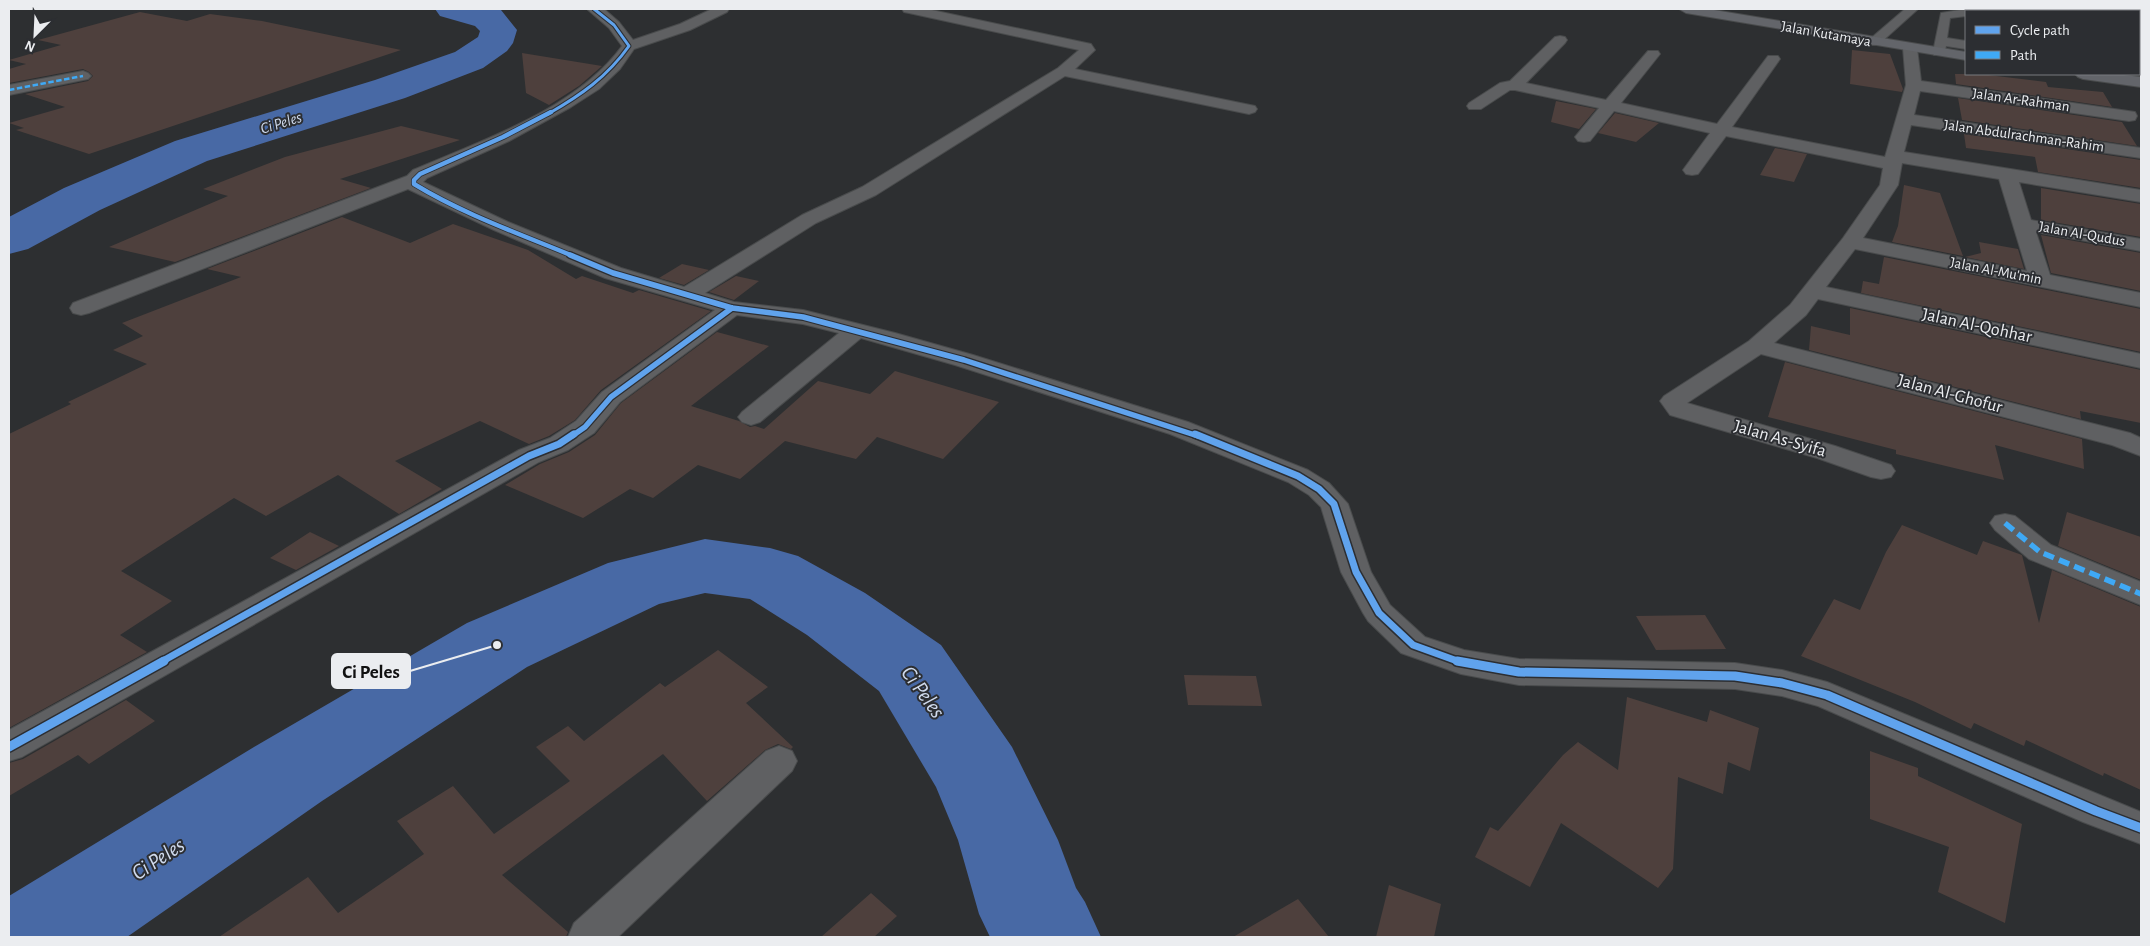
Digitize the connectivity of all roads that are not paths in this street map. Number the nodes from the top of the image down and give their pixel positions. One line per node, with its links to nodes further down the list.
1 (594, 9): 10 (street)
2 (722, 9): 10 (street)
3 (908, 9): 16 (street)
4 (1686, 9): 8 (main road, Jalan Kutamaya)
5 (1912, 9): 8 (lane)
6 (1965, 13): 11 (lane)
7 (1560, 40): 21 (street)
8 (1874, 42): 12 (main road, Jalan Kutamaya)
9 (1965, 45): 11 (lane)
10 (629, 46): 34 (street)
11 (1940, 47): 12 (main road, Jalan Kutamaya); 14 (main road, Jalan Kutamaya)
12 (1910, 48): 20 (street)
13 (1653, 54): 23 (street)
14 (1965, 56)
15 (1773, 59): 28 (street)
16 (1062, 71): 25 (street); 41 (street)
17 (2090, 75): 19 (main road)
18 (82, 76): 22 (street)
19 (2141, 82)
20 (1914, 84): 26 (street, Jalan Ar-Rahman); 27 (street)
21 (1515, 85): 23 (street); 24 (street)
22 (9, 90)
23 (1611, 105): 28 (street); 29 (street)
24 (1475, 106)
25 (1249, 109)
26 (2129, 116)
27 (1906, 119): 30 (street, Jalan Abdulrachman-Rahim); 31 (street)
28 (1722, 130): 31 (street); 32 (street)
29 (1584, 137)
30 (2141, 154)
31 (1893, 160): 33 (street); 37 (street)
32 (1692, 170)
33 (2007, 175): 35 (street); 36 (street)
34 (414, 180): 41 (street); 43 (street)
35 (2141, 196)
36 (2022, 224): 38 (street, Jalan Al-Qudus); 39 (street)
37 (1850, 242): 39 (street, Jalan Al-Mu'min); 40 (street)
38 (2141, 245)
39 (2041, 280): 42 (street, Jalan Al-Mu'min)
40 (1812, 291): 46 (street); 47 (street, Jalan Al-Qohhar)
41 (686, 295): 44 (street)
42 (2141, 300)
43 (81, 308)
44 (732, 308): 45 (street); 53 (street)
45 (857, 330): 48 (street); 55 (street)
46 (1757, 346): 49 (street, Jalan Al-Ghofur); 50 (street, Jalan As-Syifa)
47 (2141, 361)
48 (751, 417)
49 (2141, 448)
50 (1881, 471)
51 (2005, 523): 52 (street)
52 (2141, 594)
53 (9, 748)
54 (779, 761): 56 (street)
55 (2141, 828)
56 (589, 937)

